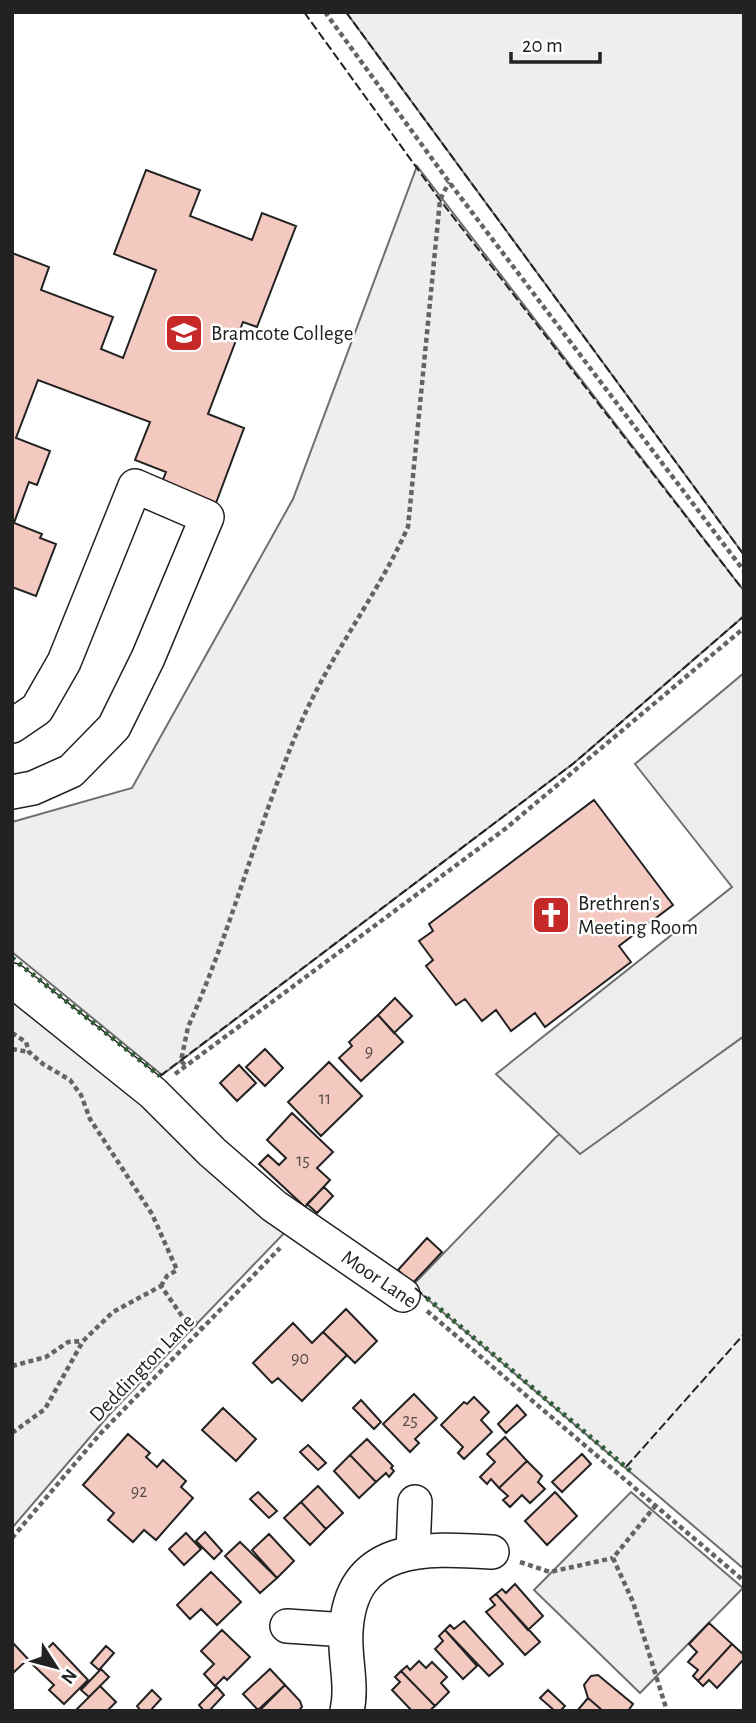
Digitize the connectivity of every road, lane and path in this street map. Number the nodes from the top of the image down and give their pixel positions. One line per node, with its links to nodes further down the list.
1 (325, 12): 2 (path)
2 (449, 182): 3 (path); 11 (path)
3 (744, 572)
4 (744, 628): 11 (path)
5 (12, 726): 6 (street)
6 (12, 792)
7 (12, 980): 12 (street, Moor Lane)
8 (12, 1033): 10 (path)
9 (12, 1049): 10 (path)
10 (29, 1052): 14 (path)
11 (185, 1065): 12 (path)
12 (153, 1093): 13 (street, Moor Lane)
13 (301, 1226): 15 (street, Moor Lane); 16 (path, Deddington Lane)
14 (160, 1286): 16 (path); 17 (path)
15 (403, 1295): 21 (path, Moor Lane)
16 (202, 1329): 22 (path, Deddington Lane)
17 (83, 1341): 18 (path); 19 (path)
18 (12, 1366)
19 (12, 1433)
20 (415, 1502): 23 (street)
21 (656, 1505): 25 (path); 26 (path, Moor Lane)
22 (12, 1538)
23 (413, 1552): 24 (street); 28 (street)
24 (492, 1552): 25 (path)
25 (613, 1558): 30 (path)
26 (744, 1581)
27 (287, 1626): 28 (street)
28 (346, 1630): 29 (street)
29 (347, 1711)
30 (667, 1711)

